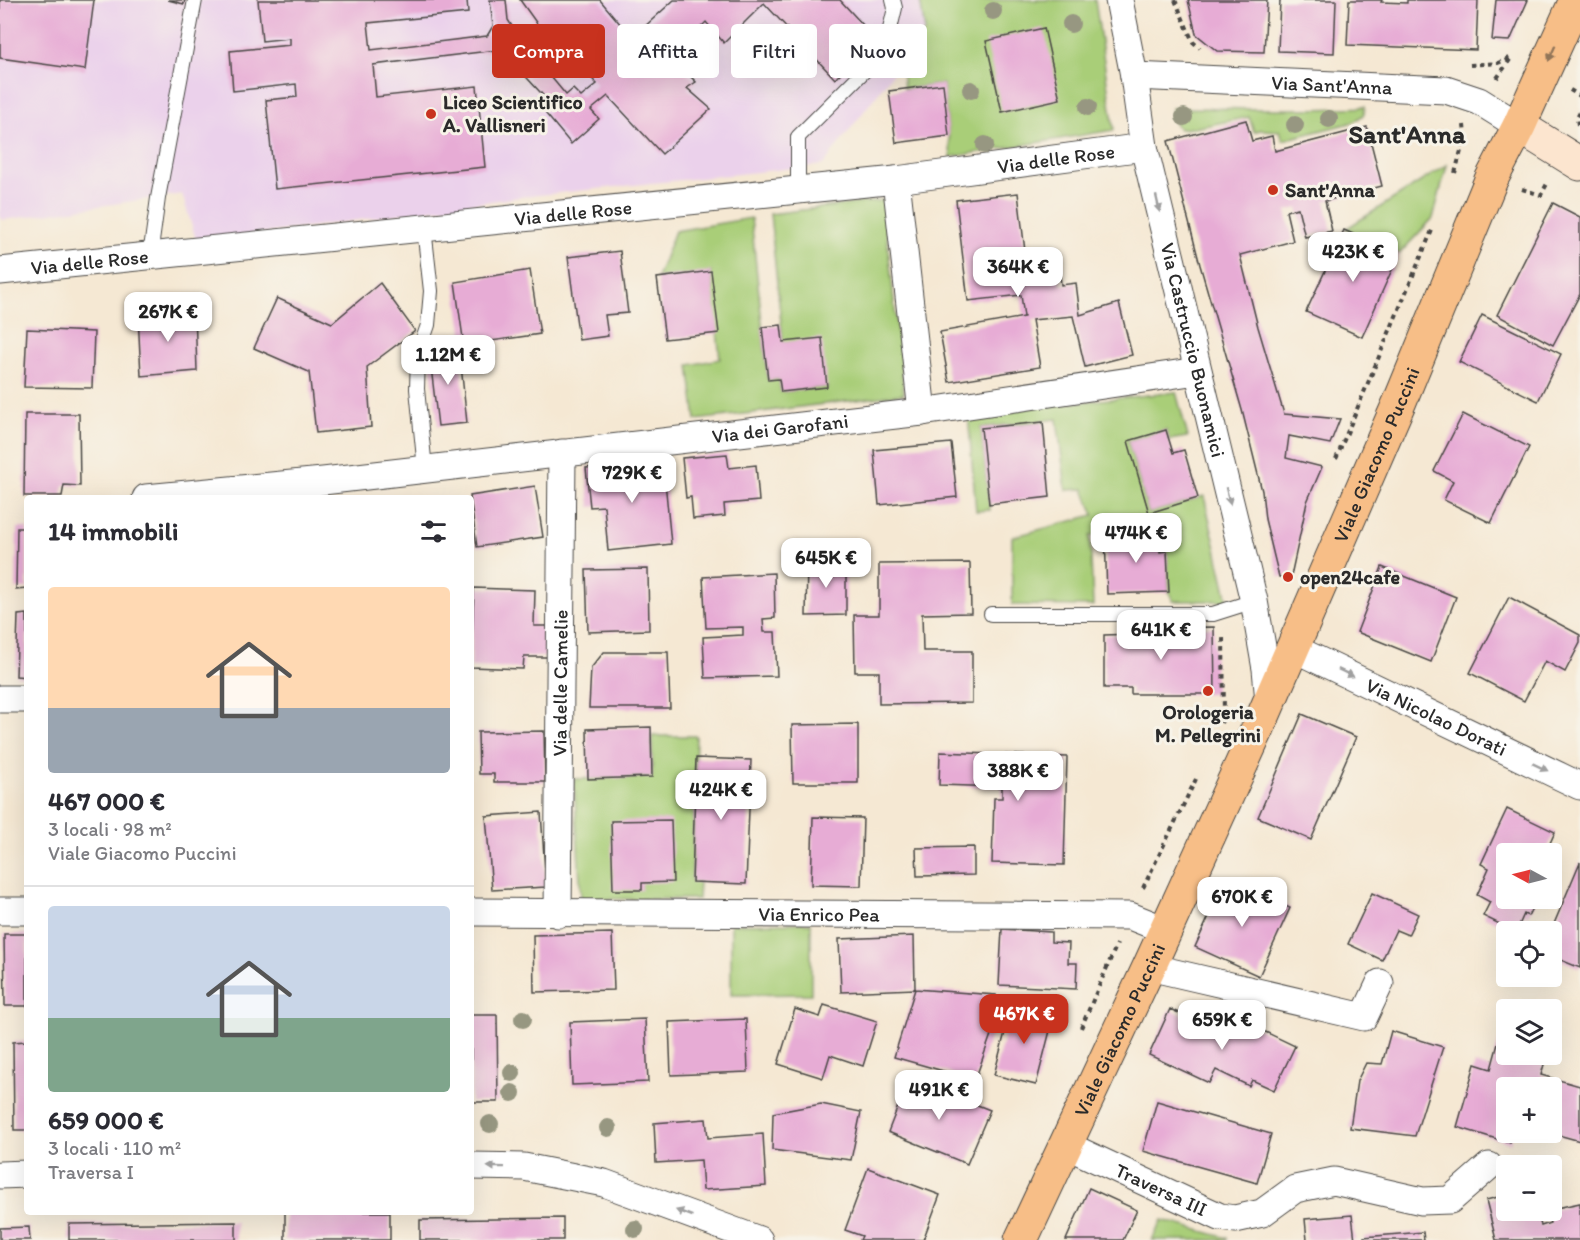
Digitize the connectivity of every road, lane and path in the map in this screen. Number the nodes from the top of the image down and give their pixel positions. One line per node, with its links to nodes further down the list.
1 (195, 0): 12 (lane)
2 (893, 0): 10 (lane)
3 (1119, 0): 5 (street, Via Castruccio Buonamici)
4 (1576, 0): 6 (main road, Viale Giacomo Puccini, one-way to 6)
5 (1134, 76): 6 (street, Via Sant'Anna); 7 (street, Via Castruccio Buonamici)
6 (1519, 126): 8 (main road); 22 (main road, Viale Giacomo Puccini)
7 (1144, 147): 9 (street, Via delle Rose); 14 (street, Via Castruccio Buonamici, one-way to 14)
8 (1580, 164)
9 (896, 180): 10 (street, Via delle Rose); 15 (street)
10 (798, 190): 11 (street, Via delle Rose)
11 (424, 228): 12 (street, Via delle Rose); 17 (lane)
12 (150, 256): 13 (street, Via delle Rose)
13 (0, 271)
14 (1197, 371): 15 (street, Via dei Garofani); 20 (street, Via Castruccio Buonamici, one-way to 20)
15 (922, 412): 16 (street, Via dei Garofani)
16 (561, 453): 17 (street, Via dei Garofani); 30 (street, Via delle Camelie)
17 (425, 469): 18 (street, Via dei Garofani)
18 (323, 490): 19 (street, Via dei Garofani)
19 (212, 495)
20 (1254, 601): 21 (lane); 25 (street, Via Castruccio Buonamici)
21 (991, 614)
22 (1293, 648): 25 (main road, Viale Giacomo Puccini); 26 (street, Via Nicolao Dorati, one-way to 26)
23 (0, 699): 24 (street)
24 (24, 699)
25 (1269, 701): 31 (main road, Viale Giacomo Puccini)
26 (1580, 786)
27 (24, 910): 28 (street)
28 (0, 911)
29 (474, 912): 30 (street, Via Enrico Pea)
30 (558, 914): 31 (street, Via Enrico Pea)
31 (1165, 930): 32 (main road, Viale Giacomo Puccini)
32 (1149, 966): 33 (street); 34 (main road, Viale Giacomo Puccini)
33 (1380, 983)
34 (1066, 1145): 36 (street, Traversa III); 40 (main road, Viale Giacomo Puccini)
35 (474, 1166): 39 (street, one-way to 35)
36 (1489, 1166)
37 (24, 1174): 38 (street)
38 (0, 1175)
39 (759, 1240)
40 (1021, 1240)

